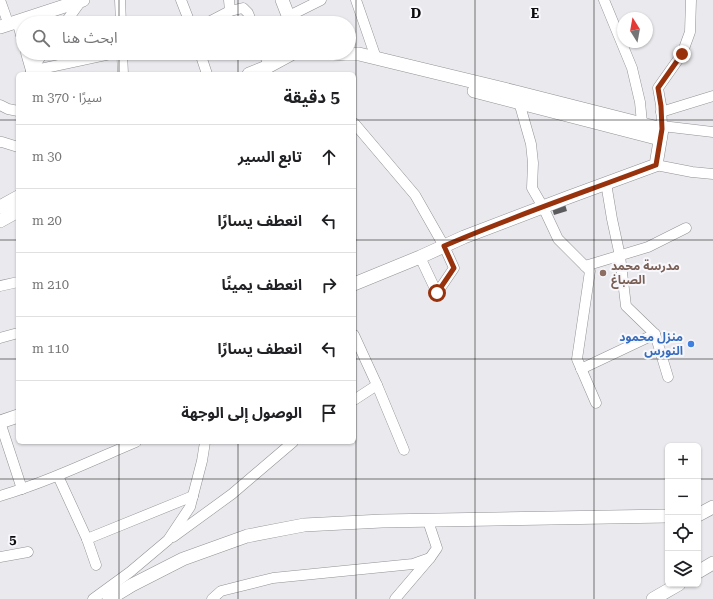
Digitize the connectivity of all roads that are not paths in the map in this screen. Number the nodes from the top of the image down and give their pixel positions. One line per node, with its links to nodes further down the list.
1 (0, 0): 24 (street)
2 (58, 0): 13 (main road)
3 (82, 0): 14 (main road); 15 (street)
4 (120, 0): 16 (street)
5 (181, 0): 17 (street)
6 (228, 0): 12 (street)
7 (282, 0): 20 (main road)
8 (321, 0): 21 (street)
9 (356, 0): 27 (street)
10 (604, 0): 46 (street)
11 (691, 0): 45 (street)
12 (230, 11): 18 (street); 19 (street)
13 (18, 16)
14 (24, 16)
15 (70, 16)
16 (121, 16)
17 (187, 16)
18 (220, 16)
19 (249, 16)
20 (288, 16)
21 (296, 16)
22 (16, 17): 24 (main road)
23 (16, 18): 24 (main road)
24 (6, 21): 25 (street)
25 (16, 33)
26 (356, 54): 27 (main road)
27 (376, 58): 46 (main road)
28 (28, 60): 37 (street)
29 (39, 60): 37 (street)
30 (84, 60): 37 (street)
31 (122, 60): 38 (street)
32 (202, 60): 39 (street)
33 (267, 60): 36 (street)
34 (280, 60): 36 (main road)
35 (356, 60): 42 (main road)
36 (269, 66): 40 (main road)
37 (31, 72)
38 (123, 72)
39 (206, 72)
40 (254, 72)
41 (713, 96): 45 (street)
42 (519, 102): 48 (main road); 57 (street)
43 (0, 105): 44 (street)
44 (16, 110)
45 (662, 112): 48 (street)
46 (642, 123): 48 (main road)
47 (356, 125): 61 (street)
48 (662, 132): 49 (street); 52 (main road)
49 (713, 132)
50 (0, 142): 51 (street)
51 (16, 146)
52 (656, 165): 53 (street); 54 (main road)
53 (713, 174)
54 (606, 183): 57 (main road); 62 (street)
55 (16, 198): 56 (main road)
56 (0, 207)
57 (543, 207): 61 (main road); 64 (street)
58 (16, 212): 59 (main road)
59 (0, 221)
60 (686, 228): 62 (street)
61 (444, 246): 63 (main road); 63 (street)
62 (620, 256): 64 (street); 69 (street)
63 (420, 257): 66 (main road)
64 (585, 266): 72 (street)
65 (16, 282): 67 (street)
66 (356, 283)
67 (0, 286)
68 (16, 334): 70 (street)
69 (655, 334): 72 (street); 73 (street)
70 (0, 338)
71 (356, 339): 74 (street)
72 (581, 369): 76 (street)
73 (668, 377)
74 (377, 385): 75 (street); 82 (street)
75 (356, 399)
76 (596, 404)
77 (16, 417): 78 (main road)
78 (0, 422): 84 (street)
79 (131, 444): 83 (street)
80 (205, 444): 86 (street)
81 (291, 444): 92 (street)
82 (404, 450)
83 (58, 476): 84 (street); 91 (street)
84 (22, 489): 85 (street)
85 (0, 496)
86 (193, 496): 91 (street); 92 (street)
87 (713, 507): 88 (main road)
88 (701, 513)
89 (665, 516): 90 (main road)
90 (428, 521): 95 (street); 101 (main road)
91 (87, 539): 97 (street)
92 (168, 540): 100 (street)
93 (28, 552): 94 (street)
94 (0, 557)
95 (430, 558): 102 (street); 103 (street)
96 (713, 562): 98 (main road)
97 (96, 565)
98 (701, 570)
99 (675, 587): 104 (main road)
100 (93, 599)
101 (109, 599)
102 (212, 599)
103 (395, 599)
104 (654, 599)

